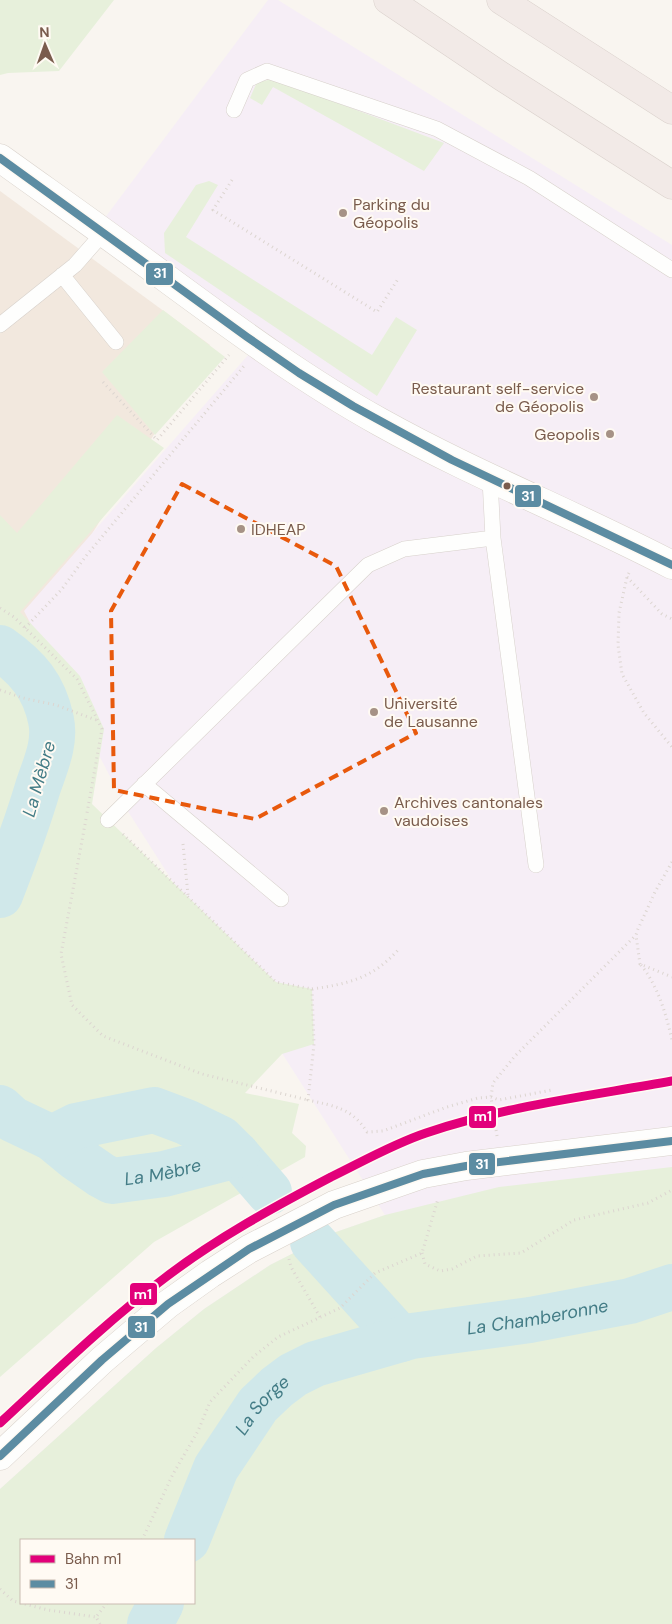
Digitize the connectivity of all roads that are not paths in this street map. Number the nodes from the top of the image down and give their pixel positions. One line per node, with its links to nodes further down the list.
1 (388, 0): 6 (highway)
2 (501, 0): 4 (highway)
3 (234, 110): 8 (lane)
4 (672, 110)
5 (0, 158): 7 (street)
6 (672, 185)
7 (104, 232): 9 (lane); 12 (street)
8 (672, 270)
9 (62, 275): 10 (lane); 11 (lane)
10 (0, 325)
11 (116, 342)
12 (490, 479): 13 (lane); 14 (street)
13 (493, 538): 15 (lane); 17 (lane)
14 (672, 565)
15 (144, 784): 16 (lane); 18 (lane)
16 (108, 820)
17 (536, 865)
18 (281, 899)
19 (672, 1141): 20 (street)
20 (0, 1456)

